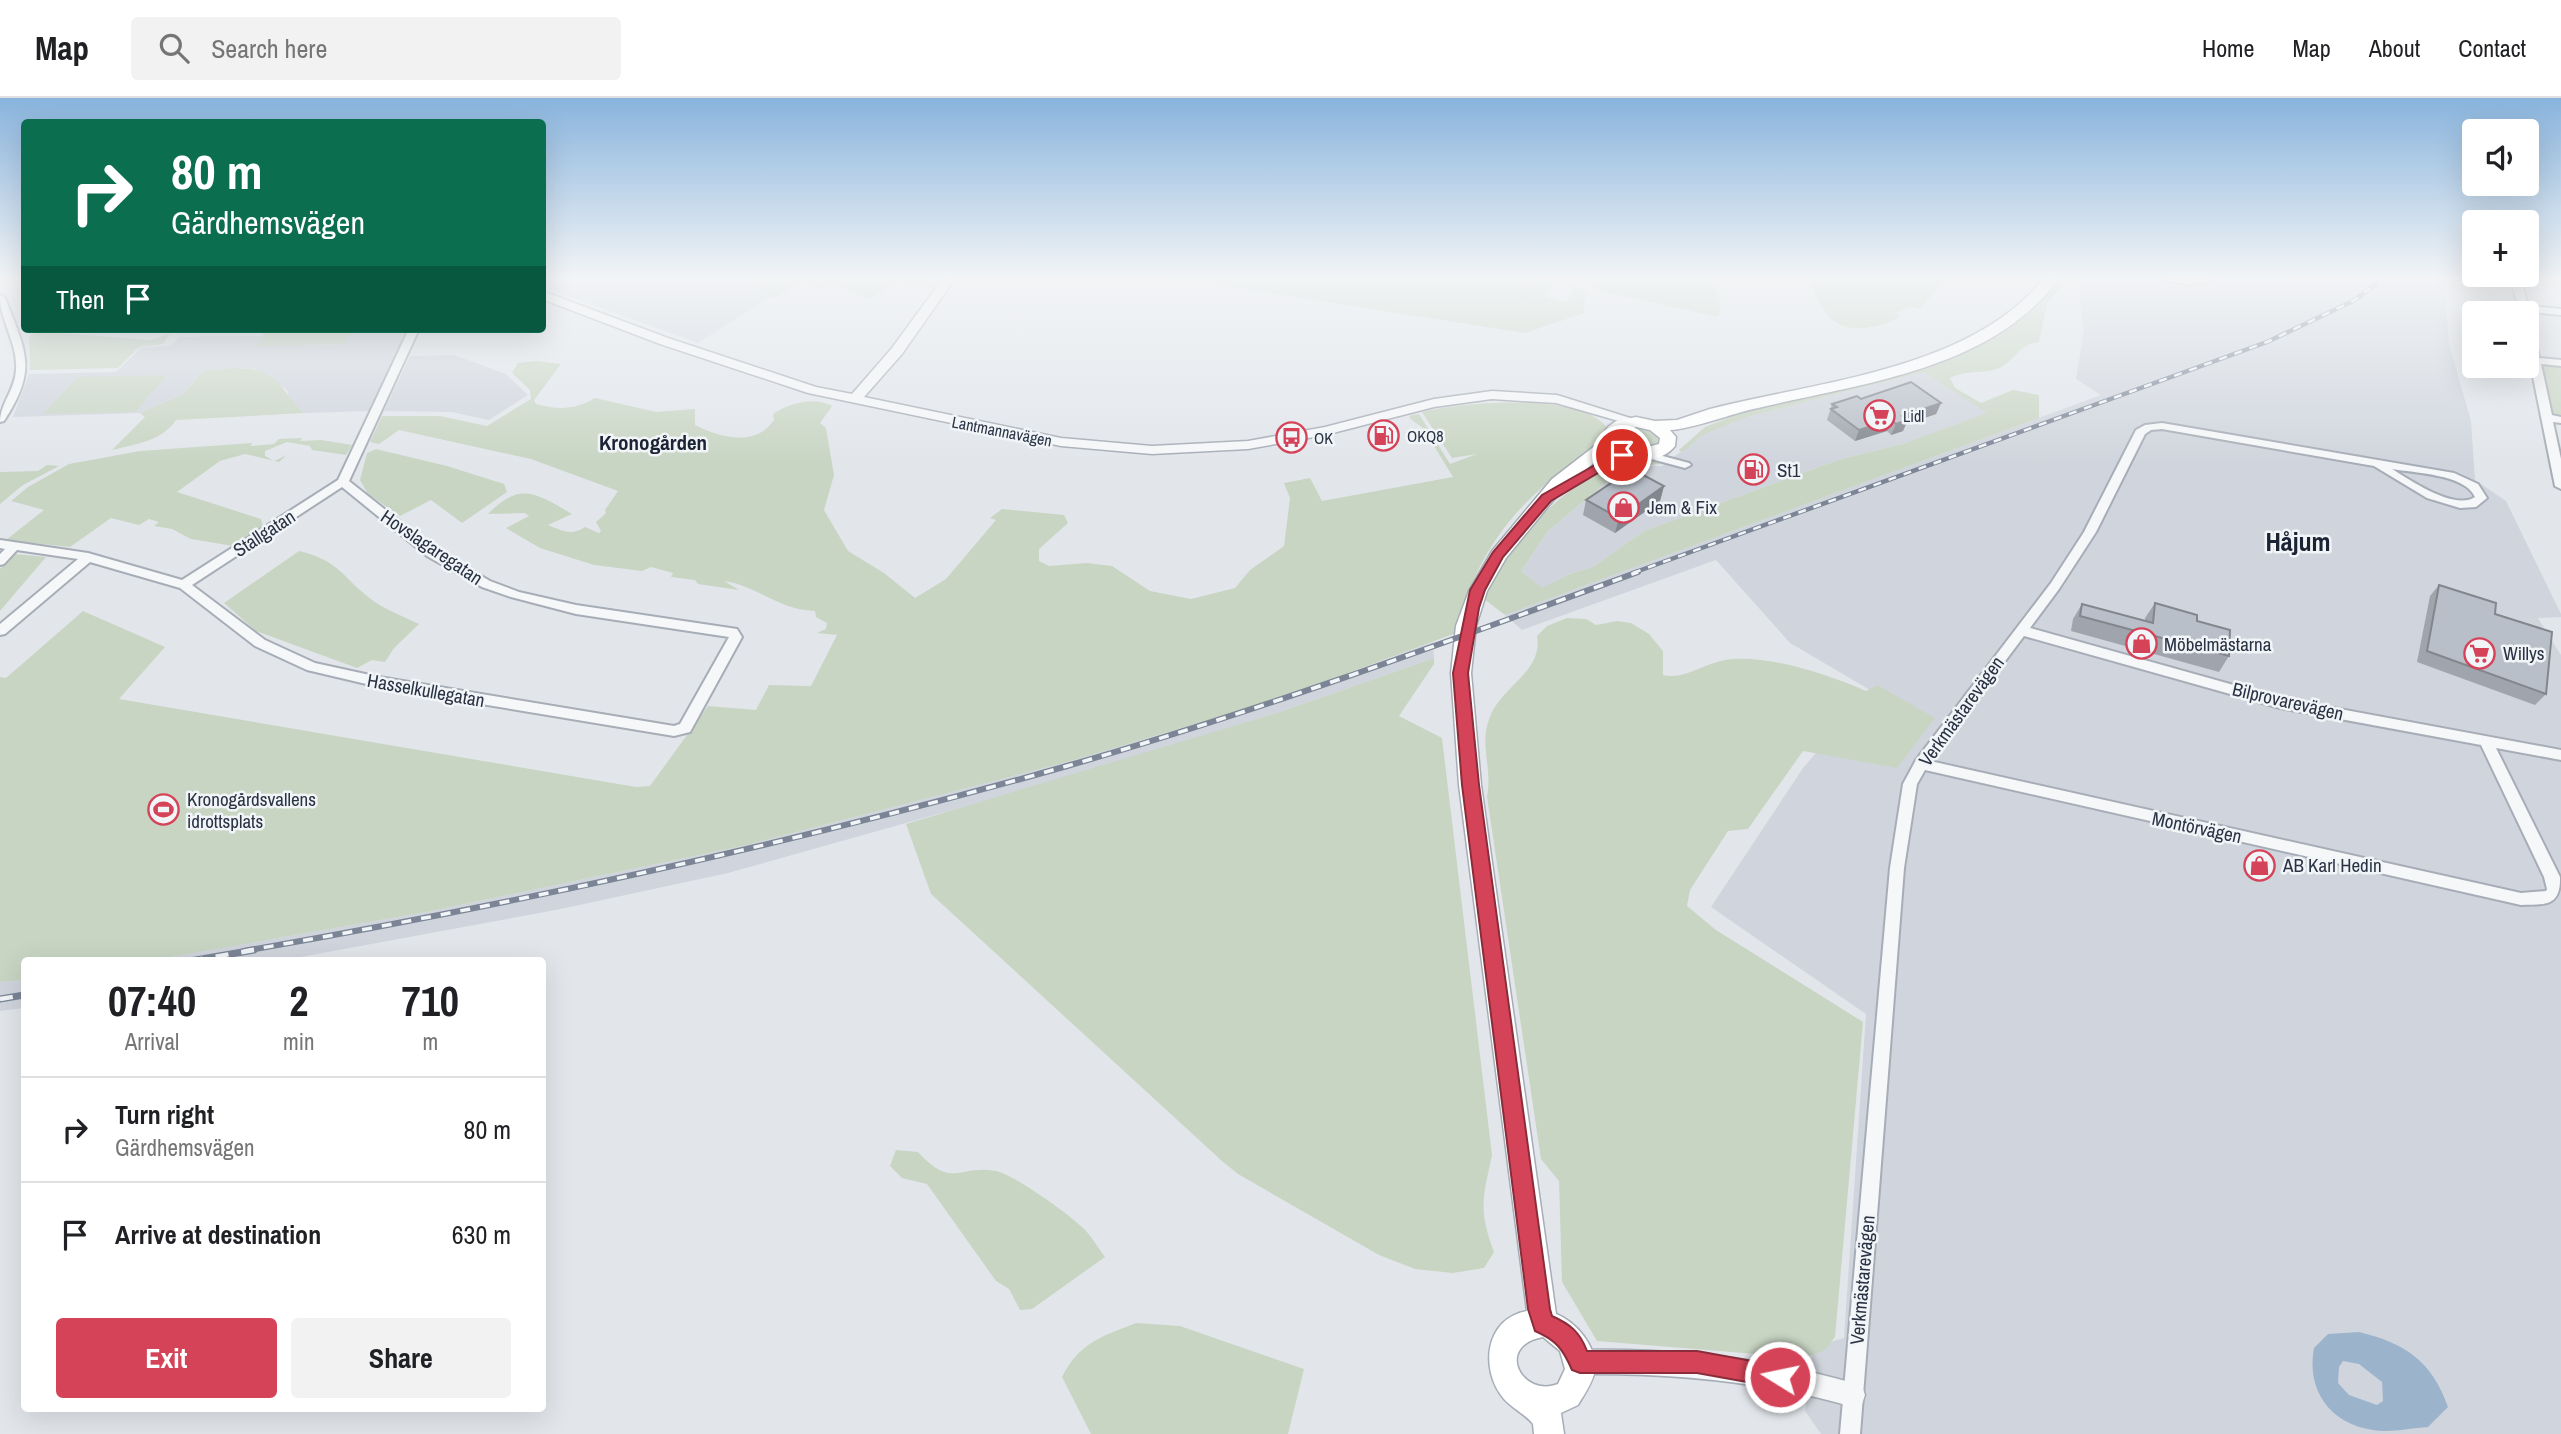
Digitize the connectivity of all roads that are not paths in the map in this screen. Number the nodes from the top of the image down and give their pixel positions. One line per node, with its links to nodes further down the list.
1 (18, 339): 13 (street)
2 (409, 339): 21 (street)
3 (665, 339): 10 (street, Lantmannavägen)
4 (905, 339): 10 (street)
5 (1977, 339): 11 (main road)
6 (2539, 361): 7 (street)
7 (2561, 363)
8 (2539, 377): 12 (street)
9 (1476, 397): 10 (street, Lantmannavägen); 15 (street, Lantmannavägen); 17 (street, Lantmannavägen)
10 (855, 400)
11 (1734, 408): 16 (main road); 18 (main road)
12 (2547, 418): 14 (street); 22 (street)
13 (0, 419)
14 (2561, 420)
15 (1636, 422): 16 (main road); 17 (main road)
16 (1655, 426): 18 (main road)
17 (1614, 433): 19 (main road); 23 (main road)
18 (1668, 445): 19 (main road); 19 (street)
19 (1638, 453): 23 (main road)
20 (2379, 466): 20 (street, Verkmästarevägen); 29 (street, Verkmästarevägen)
21 (343, 482): 28 (street, Stallgatan); 31 (street, Hovslagaregatan)
22 (2561, 486)
23 (1547, 498): 35 (main road)
24 (0, 544): 25 (street, Hasselkullegatan)
25 (14, 546): 26 (street, Hasselkullegatan); 27 (street)
26 (88, 557): 28 (street, Hasselkullegatan); 30 (street)
27 (0, 561)
28 (184, 585): 31 (street, Hasselkullegatan)
29 (2020, 630): 32 (street, Bilprovarevägen); 34 (street, Verkmästarevägen)
30 (0, 631)
31 (736, 634)
32 (2486, 741): 33 (street, Bilprovarevägen); 34 (street, Montörvägen)
33 (2561, 755)
34 (1922, 764): 37 (street, Verkmästarevägen)
35 (1543, 1323): 36 (main road); 38 (main road)
36 (1580, 1362): 37 (street); 38 (main road)
37 (1853, 1395): 40 (street, Verkmästarevägen)
38 (1534, 1402): 39 (main road)
39 (1549, 1434)
40 (1850, 1434)

